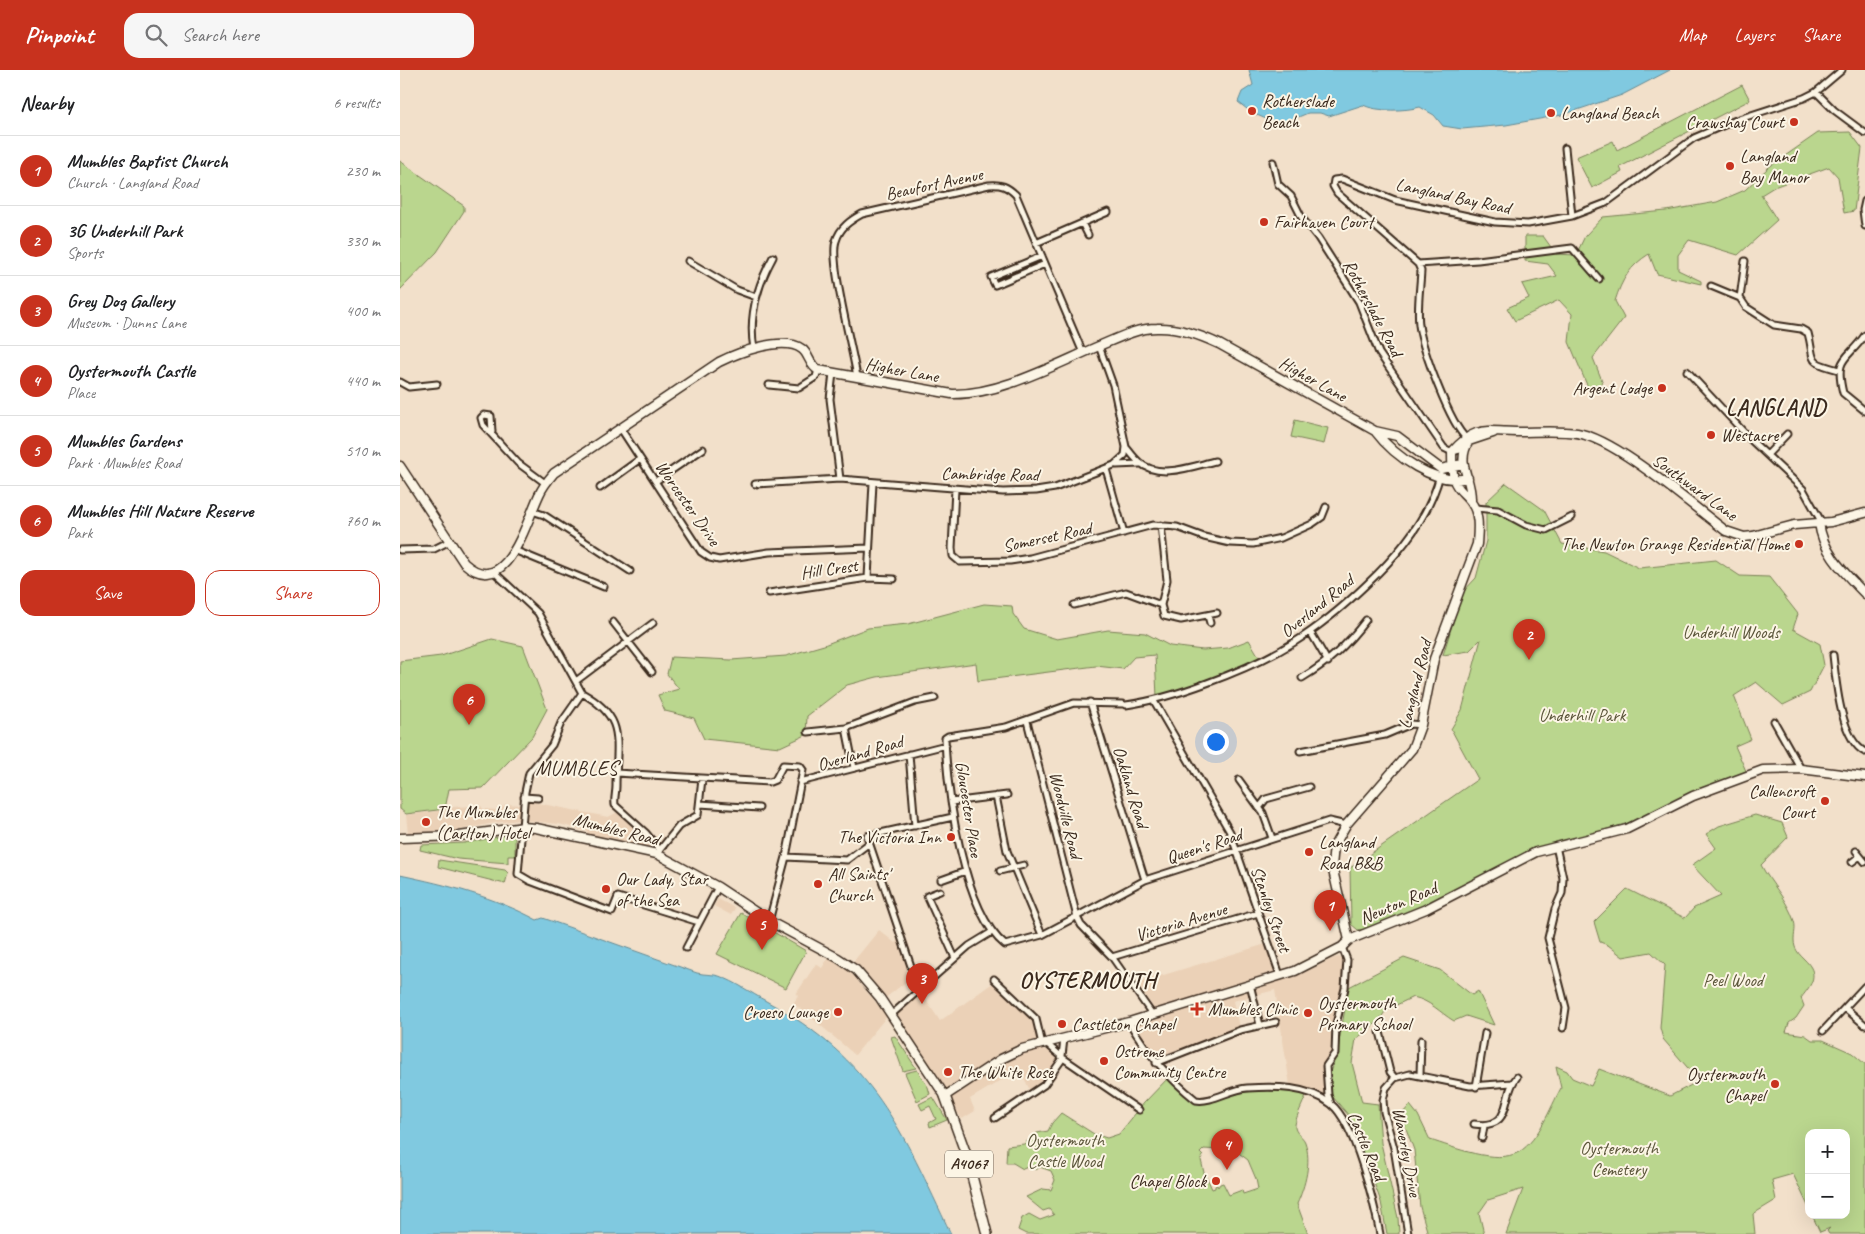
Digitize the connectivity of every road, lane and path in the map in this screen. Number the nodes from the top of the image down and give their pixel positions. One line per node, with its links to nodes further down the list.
1 (1842, 70): 2 (street, Langland Bay Road)
2 (1816, 92): 3 (street); 8 (street, Langland Bay Road)
3 (1865, 133)
4 (1565, 148): 8 (street)
5 (1273, 162): 44 (street, Rotherslade Road)
6 (1865, 200): 10 (street)
7 (1108, 212): 9 (street)
8 (1572, 216): 18 (street, Langland Bay Road)
9 (1082, 223): 11 (street); 12 (street)
10 (1865, 226)
11 (1088, 235)
12 (1036, 243): 13 (street, Beaufort Avenue); 31 (street, Beaufort Avenue)
13 (1042, 256): 17 (street, Beaufort Avenue); 17 (street)
14 (773, 257): 21 (street)
15 (688, 261): 21 (street)
16 (1745, 261): 22 (street)
17 (1045, 264): 26 (street, Beaufort Avenue)
18 (1418, 264): 19 (street); 40 (street)
19 (1599, 279)
20 (1711, 286): 22 (street)
21 (756, 297): 25 (street)
22 (1740, 298): 28 (street)
23 (1865, 335): 28 (street)
24 (1099, 346): 26 (main road, Higher Lane); 37 (main road, Higher Lane); 41 (street)
25 (754, 349): 27 (main road); 36 (main road)
26 (1083, 352): 31 (main road, Higher Lane)
27 (818, 370): 30 (main road, Higher Lane); 34 (street)
28 (1839, 370): 35 (street)
29 (1687, 371): 45 (street)
30 (833, 373): 31 (main road, Higher Lane); 56 (street)
31 (857, 377)
32 (400, 382): 33 (street)
33 (437, 384)
34 (769, 385)
35 (1865, 410)
36 (621, 429): 46 (street, Worcester Drive); 59 (main road)
37 (1375, 430): 54 (main road, Higher Lane); 54 (main road, Higher Lane)
38 (492, 432): 59 (street)
39 (1787, 434): 45 (street)
40 (1467, 439): 43 (main road); 44 (main road); 69 (main road, Southward Lane)
41 (1126, 447): 48 (street); 51 (street)
42 (703, 449): 57 (street)
43 (1464, 450): 44 (street); 49 (main road)
44 (1452, 452): 52 (main road)
45 (1768, 454): 69 (street)
46 (640, 459): 57 (street, Worcester Drive); 62 (street)
47 (1215, 461): 48 (street, Cambridge Road)
48 (1140, 464): 51 (street, Cambridge Road)
49 (1462, 464): 52 (main road); 55 (main road, Langland Road)
50 (400, 466): 72 (main road)
51 (1114, 466): 53 (street, Cambridge Road)
52 (1452, 467): 54 (main road); 58 (main road)
53 (1106, 469): 63 (street, Cambridge Road); 71 (street)
54 (1440, 473): 58 (main road, Higher Lane); 93 (street, Overland Road)
55 (1468, 478): 58 (main road, Higher Lane); 64 (main road, Langland Road)
56 (840, 479): 60 (street, Cambridge Road); 61 (street, Cambridge Road)
57 (656, 481): 73 (street, Worcester Drive)
58 (1455, 481): 64 (main road)
59 (545, 483): 66 (main road)
60 (873, 483): 63 (street, Cambridge Road); 73 (street)
61 (755, 484)
62 (600, 488)
63 (955, 489): 71 (street, Somerset Road)
64 (1473, 505): 68 (street); 106 (main road, Langland Road)
65 (1326, 507): 70 (street)
66 (532, 511): 75 (main road); 77 (street)
67 (1865, 513): 69 (main road, Southward Lane)
68 (1572, 517)
69 (1820, 523): 84 (main road)
70 (1161, 525): 71 (street, Somerset Road); 86 (street)
71 (1124, 532)
72 (450, 541): 74 (street); 79 (main road)
73 (869, 548): 80 (street)
74 (400, 550)
75 (514, 550): 79 (main road); 82 (street)
76 (619, 554): 77 (street)
77 (615, 560): 78 (street)
78 (630, 570)
79 (494, 572): 99 (street)
80 (868, 578): 81 (street, Hill Crest); 83 (street, Hill Crest)
81 (894, 578)
82 (604, 587)
83 (769, 593)
84 (1865, 594)
85 (1074, 604): 86 (street)
86 (1161, 605): 88 (street)
87 (1217, 613): 88 (street)
88 (1208, 616): 92 (street)
89 (1366, 620): 96 (street)
90 (613, 622): 94 (street)
91 (653, 623): 94 (street)
92 (1210, 623)
93 (1311, 633): 96 (street); 102 (street, Overland Road)
94 (629, 642): 97 (street); 99 (street)
95 (1833, 655): 111 (street)
96 (1328, 662): 98 (street)
97 (652, 672)
98 (1302, 678)
99 (576, 681): 100 (street)
100 (582, 693): 115 (street); 123 (street)
101 (935, 698): 107 (street)
102 (1154, 701): 103 (street, Overland Road); 138 (street, Stanley Street)
103 (1090, 702): 104 (street, Overland Road); 149 (street, Oakland Road)
104 (1027, 721): 109 (street, Overland Road); 153 (street, Woodville Road)
105 (1774, 721): 114 (street)
106 (1421, 725): 110 (street); 130 (main road, Langland Road)
107 (846, 728): 108 (street); 113 (street)
108 (808, 732)
109 (946, 745): 112 (street, Overland Road); 125 (street, Gloucester Place)
110 (1300, 751)
111 (1865, 752)
112 (909, 754): 113 (street, Overland Road); 131 (street)
113 (854, 768): 119 (street, Overland Road)
114 (1801, 769): 116 (main road, Newton Road); 136 (main road, Newton Road)
115 (616, 773): 117 (street, Overland Road); 139 (street)
116 (1864, 775)
117 (702, 779): 119 (street, Overland Road); 126 (street)
118 (1239, 780): 128 (street)
119 (800, 782): 141 (street)
120 (1309, 787): 128 (street)
121 (1007, 795): 122 (street)
122 (996, 796): 125 (street); 145 (street)
123 (524, 797): 124 (street); 132 (street)
124 (538, 798)
125 (951, 802): 129 (street, Gloucester Place)
126 (700, 804): 127 (street); 139 (street)
127 (759, 808)
128 (1260, 808): 134 (street)
129 (953, 817): 131 (street); 146 (street, Gloucester Place)
130 (1346, 825): 134 (street, Queen's Road); 158 (main road, Langland Road)
131 (915, 826): 135 (street)
132 (523, 827): 133 (main road, Mumbles Road); 139 (main road, Mumbles Road); 155 (street)
133 (400, 838)
134 (1272, 838): 138 (street, Queen's Road)
135 (868, 844): 141 (street); 167 (street)
136 (1556, 846): 158 (main road, Newton Road); 175 (street)
137 (1856, 850): 140 (street)
138 (1236, 851): 149 (street, Queen's Road); 152 (street, Stanley Street)
139 (658, 852): 150 (main road, Mumbles Road)
140 (1860, 856): 142 (street); 143 (street)
141 (786, 857): 154 (street)
142 (1852, 862)
143 (1865, 862)
144 (1024, 865): 145 (street)
145 (1013, 868): 147 (street); 157 (street)
146 (966, 871): 148 (street); 156 (street, Gloucester Place)
147 (1000, 871)
148 (941, 880)
149 (1145, 880): 153 (street, Queen's Road)
150 (718, 887): 154 (main road, Mumbles Road); 155 (street)
151 (940, 891): 162 (street)
152 (1258, 913): 161 (street, Victoria Avenue); 163 (street, Stanley Street)
153 (1076, 917): 157 (street, Queen's Road); 161 (street)
154 (770, 921): 170 (main road, Mumbles Road)
155 (699, 922): 160 (street)
156 (992, 932): 157 (street, Queen's Road); 162 (street)
157 (1042, 935)
158 (1349, 940): 159 (main road, Newton Road)
159 (1342, 947): 163 (main road, Newton Road); 190 (street)
160 (686, 948)
161 (1112, 957): 169 (street)
162 (954, 958): 167 (street)
163 (1280, 976): 165 (main road, Newton Road)
164 (994, 979): 181 (street)
165 (1250, 984): 169 (main road, Newton Road); 174 (street)
166 (1865, 986): 168 (street)
167 (921, 989): 170 (street)
168 (1845, 1008): 173 (street); 176 (street)
169 (1152, 1014): 171 (main road, Newton Road)
170 (891, 1015): 189 (main road, Mumbles Road)
171 (1128, 1022): 179 (main road, Newton Road); 183 (street, Castle Road)
172 (1276, 1022): 174 (street)
173 (1865, 1025)
174 (1260, 1026): 183 (street)
175 (1563, 1028)
176 (1823, 1031)
177 (1380, 1032): 186 (street)
178 (1485, 1033): 188 (street)
179 (1064, 1039): 181 (main road, Newton Road); 182 (street)
180 (1422, 1040): 184 (street)
181 (1044, 1043): 182 (street); 189 (main road, Newton Road)
182 (1063, 1057): 191 (street); 192 (street)
183 (1156, 1063): 190 (street, Castle Road)
184 (1420, 1075): 186 (street); 188 (street)
185 (1518, 1077): 187 (street)
186 (1394, 1078): 198 (street, Waverley Drive)
187 (1512, 1083): 188 (street); 194 (street)
188 (1476, 1087)
189 (945, 1096): 196 (main road, Mumbles Road / A4067)
190 (1332, 1104): 197 (street, Castle Road)
191 (1139, 1110)
192 (995, 1118)
193 (1474, 1124): 194 (street)
194 (1484, 1126): 195 (street)
195 (1482, 1138)
196 (987, 1234)
197 (1380, 1234)
198 (1408, 1234)

